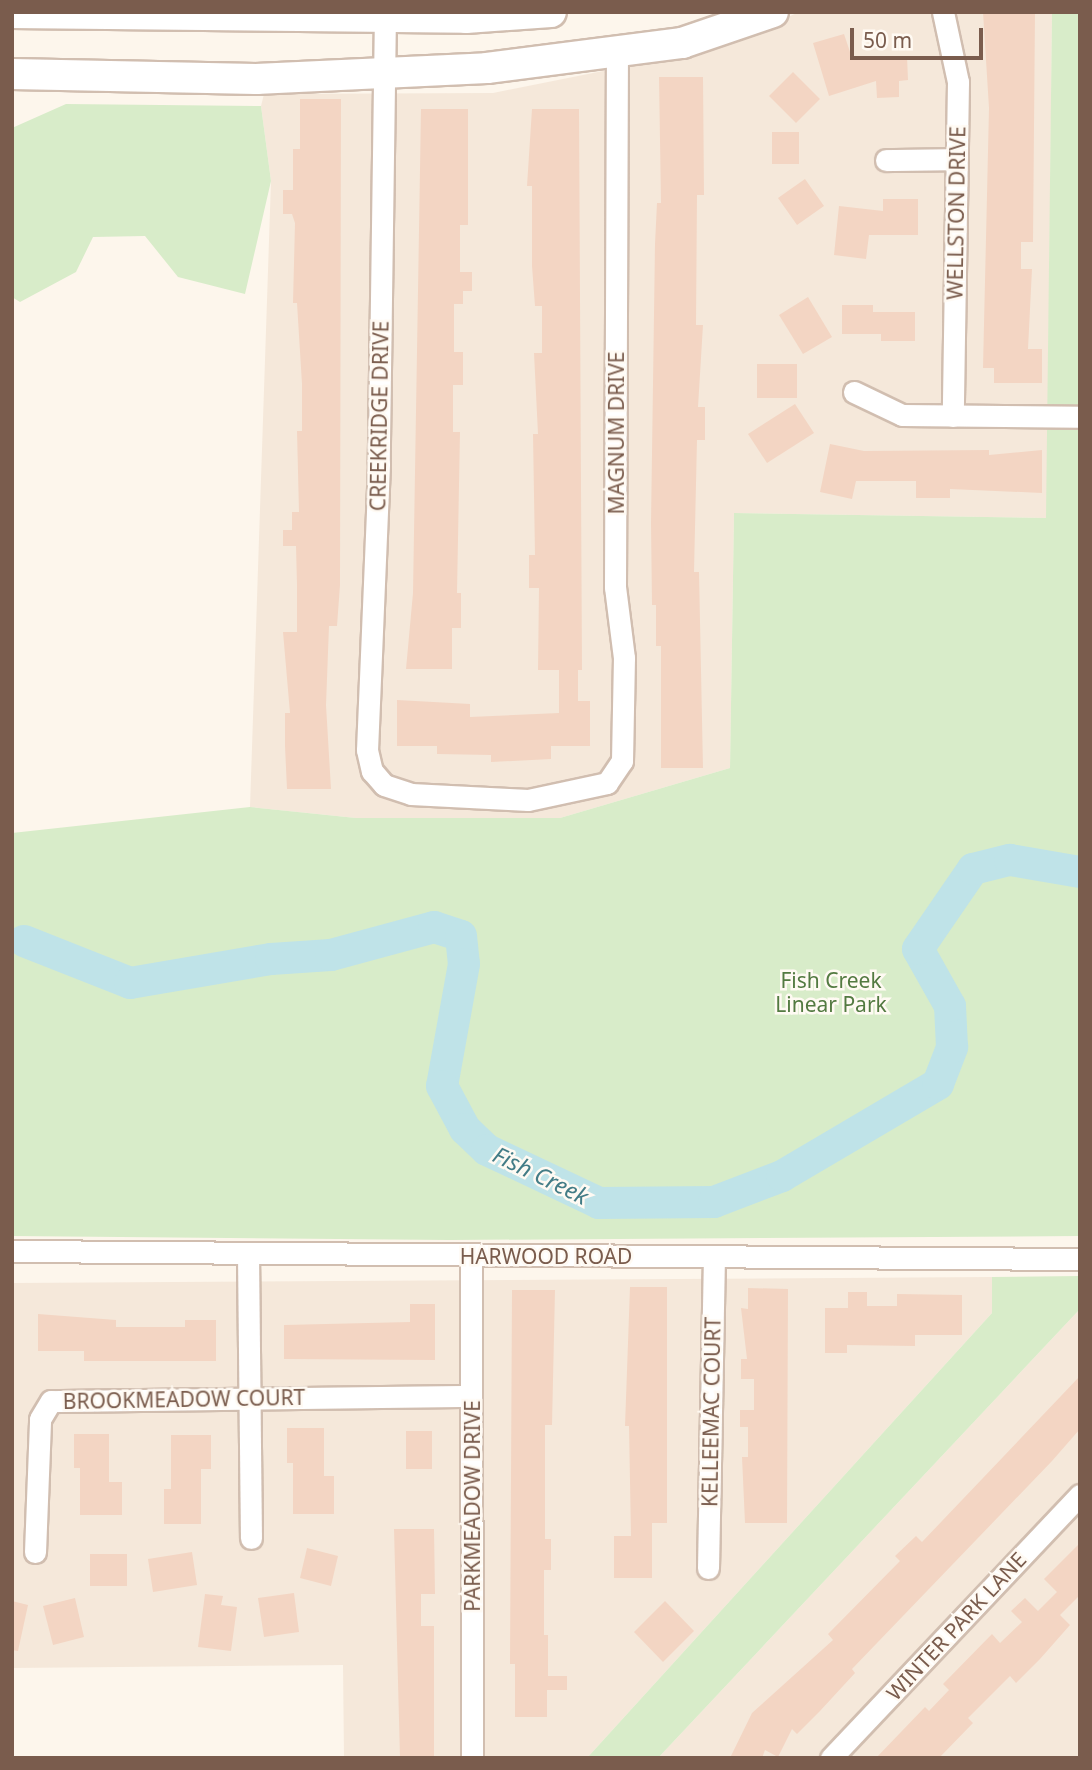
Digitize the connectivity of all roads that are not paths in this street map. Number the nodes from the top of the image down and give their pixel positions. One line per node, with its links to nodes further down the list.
1 (551, 12): 5 (main road)
2 (773, 12): 6 (main road)
3 (943, 12): 9 (street, WELLSTON DRIVE)
4 (12, 13): 5 (main road)
5 (385, 14): 8 (street, CREEKRIDGE DRIVE)
6 (617, 53): 8 (main road); 14 (street, MAGNUM DRIVE)
7 (12, 74): 8 (main road)
8 (382, 76): 14 (street, CREEKRIDGE DRIVE)
9 (956, 159): 10 (street); 12 (street, WELLSTON DRIVE)
10 (886, 160)
11 (854, 392): 12 (street)
12 (953, 416): 13 (street)
13 (1080, 418)
14 (411, 794)
15 (12, 1251): 16 (street, HARWOOD ROAD)
16 (248, 1254): 17 (street, HARWOOD ROAD); 21 (street)
17 (471, 1255): 18 (street, HARWOOD ROAD); 20 (street, PARKMEADOW DRIVE)
18 (715, 1257): 19 (street, HARWOOD ROAD); 25 (street, KELLEEMAC COURT)
19 (1080, 1259)
20 (471, 1396): 21 (street, BROOKMEADOW COURT); 26 (street, PARKMEADOW DRIVE)
21 (250, 1398): 23 (street); 24 (street, BROOKMEADOW COURT)
22 (1080, 1495): 27 (street, WINTER PARK LANE)
23 (251, 1538)
24 (35, 1552)
25 (708, 1568)
26 (472, 1758)
27 (831, 1758)

